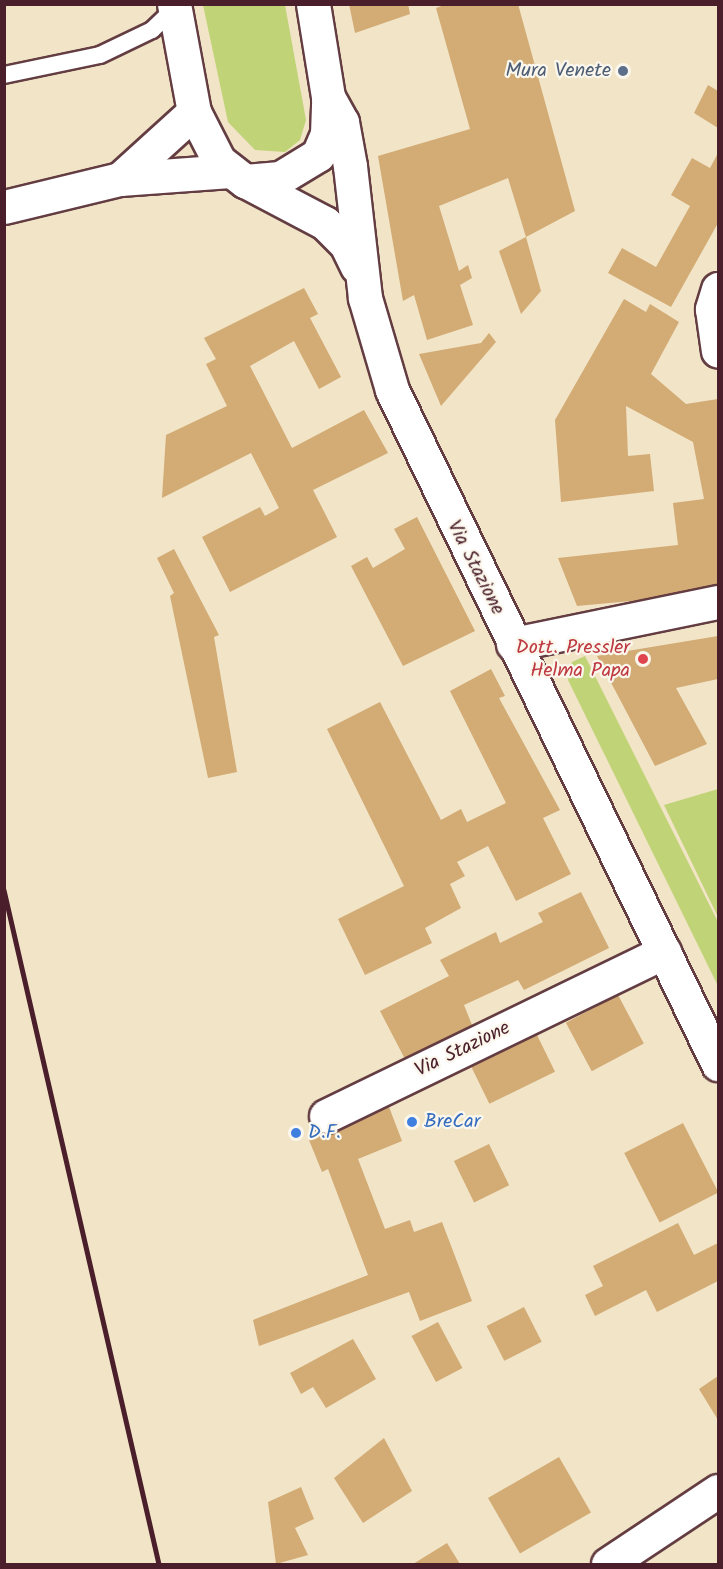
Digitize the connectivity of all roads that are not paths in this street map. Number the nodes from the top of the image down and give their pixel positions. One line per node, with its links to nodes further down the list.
1 (313, 4): 4 (street, Via Stazione)
2 (174, 7): 3 (lane); 5 (street)
3 (4, 75)
4 (328, 97): 6 (street); 9 (street, Via Stazione)
5 (194, 112): 6 (street); 7 (street)
6 (238, 176): 7 (street); 9 (street, Via Stazione)
7 (120, 178): 8 (street)
8 (4, 207)
9 (360, 271): 13 (street, Via Stazione)
10 (718, 289): 11 (street)
11 (718, 351)
12 (718, 602): 13 (street)
13 (513, 644): 14 (street, Via Stazione)
14 (664, 952): 15 (street, Via Stazione); 16 (street, Via Stazione)
15 (718, 1064)
16 (326, 1116)
17 (718, 1491): 18 (street)
18 (608, 1564)

